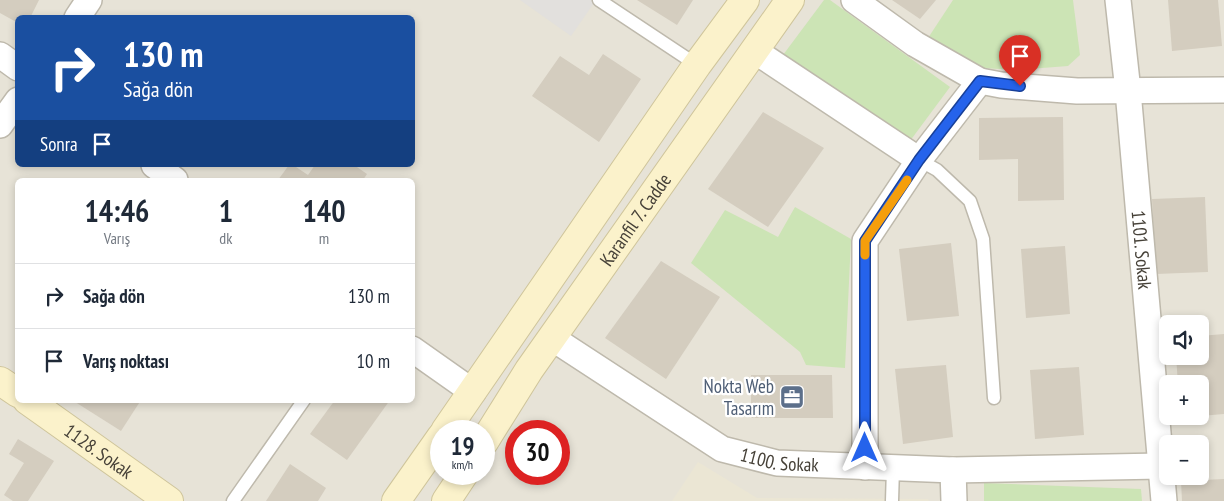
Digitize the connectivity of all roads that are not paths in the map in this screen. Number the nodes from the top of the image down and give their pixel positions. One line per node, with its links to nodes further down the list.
1 (89, 0): 7 (street)
2 (599, 0): 10 (lane)
3 (745, 0): 10 (street, Karanfil 7. Cadde)
4 (790, 0): 8 (street, Karanfil 7. Cadde)
5 (854, 0): 12 (street)
6 (1118, 0): 14 (street, 1101. Sokak)
7 (78, 15)
8 (754, 51): 17 (street); 20 (street, Karanfil 7. Cadde)
9 (0, 55): 11 (street)
10 (697, 65): 24 (street, Karanfil 7. Cadde)
11 (15, 66)
12 (980, 81): 14 (street); 17 (street)
13 (1224, 90): 14 (street)
14 (1128, 91): 30 (street, 1101. Sokak)
15 (15, 104): 16 (street)
16 (0, 125)
17 (919, 160): 25 (lane); 33 (street)
18 (157, 167): 19 (street)
19 (172, 178)
20 (552, 338): 29 (street, Karanfil 7. Cadde); 33 (street, 1100. Sokak)
21 (415, 351): 24 (street)
22 (0, 381): 23 (street)
23 (15, 391)
24 (473, 392): 28 (street, Karanfil 7. Cadde)
25 (994, 398)
26 (31, 403): 38 (street, 1128. Sokak)
27 (302, 403): 39 (lane)
28 (453, 420)
29 (495, 425)
30 (1159, 443)
31 (430, 453): 40 (street)
32 (1159, 466): 35 (street, 1100. Sokak)
33 (865, 467): 34 (street, 1100. Sokak)
34 (893, 468): 35 (street, 1100. Sokak); 42 (lane)
35 (953, 470): 43 (street)
36 (457, 485): 41 (street)
37 (1163, 485): 44 (street, 1101. Sokak)
38 (169, 501)
39 (233, 501)
40 (396, 501)
41 (446, 501)
42 (892, 501)
43 (954, 501)
44 (1164, 501)

